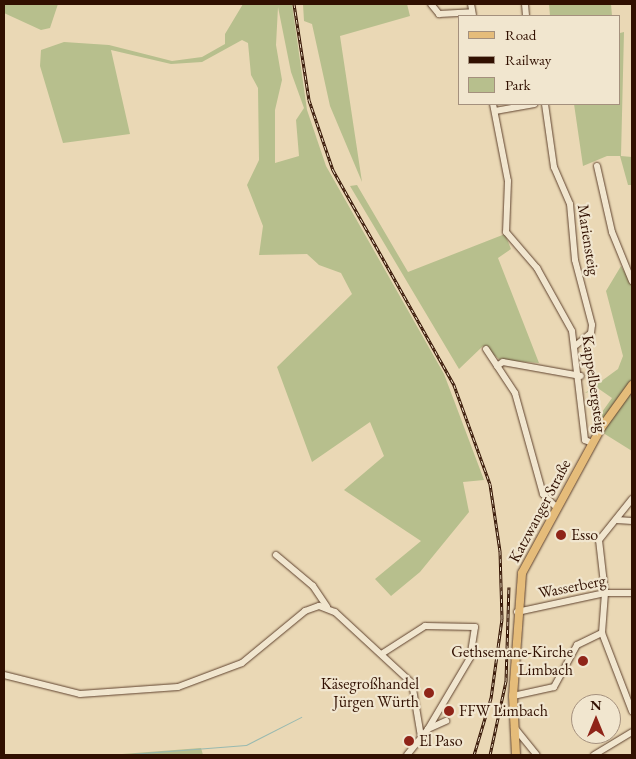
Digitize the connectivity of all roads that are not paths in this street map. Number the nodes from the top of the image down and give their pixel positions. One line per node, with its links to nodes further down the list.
1 (431, 4): 3 (street)
2 (471, 4): 3 (street)
3 (473, 14)
4 (521, 105): 6 (street, Kappelbergsteig)
5 (545, 105): 9 (street, Mariensteig)
6 (494, 107): 9 (street, Kappelbergsteig)
7 (597, 166): 8 (street)
8 (632, 281)
9 (576, 345): 12 (street, Kappelbergsteig)
10 (486, 348): 11 (street)
11 (497, 366): 12 (street); 16 (street)
12 (581, 376): 14 (street, Kappelbergsteig)
13 (632, 385): 14 (main road, Katzwanger Straße)
14 (592, 444): 16 (main road, Katzwanger Straße)
15 (632, 499): 17 (street)
16 (556, 508): 23 (main road, Katzwanger Straße)
17 (617, 520): 18 (street); 20 (street)
18 (632, 521)
19 (276, 555): 22 (street)
20 (606, 593): 21 (street, Wasserberg); 23 (street, Wasserberg); 24 (street)
21 (632, 593)
22 (327, 607): 25 (street); 26 (street)
23 (517, 612): 27 (main road, Katzwanger Straße)
24 (602, 633): 27 (street); 28 (street)
25 (383, 652): 31 (street); 33 (street)
26 (4, 675)
27 (513, 696): 30 (main road, Katzwanger Straße)
28 (632, 712)
29 (446, 720): 31 (street)
30 (514, 726): 35 (main road, Katzwanger Straße); 36 (street)
31 (428, 729): 33 (street)
32 (632, 732): 37 (street)
33 (421, 736): 34 (street)
34 (407, 755)
35 (516, 755)
36 (538, 755)
37 (594, 755)

